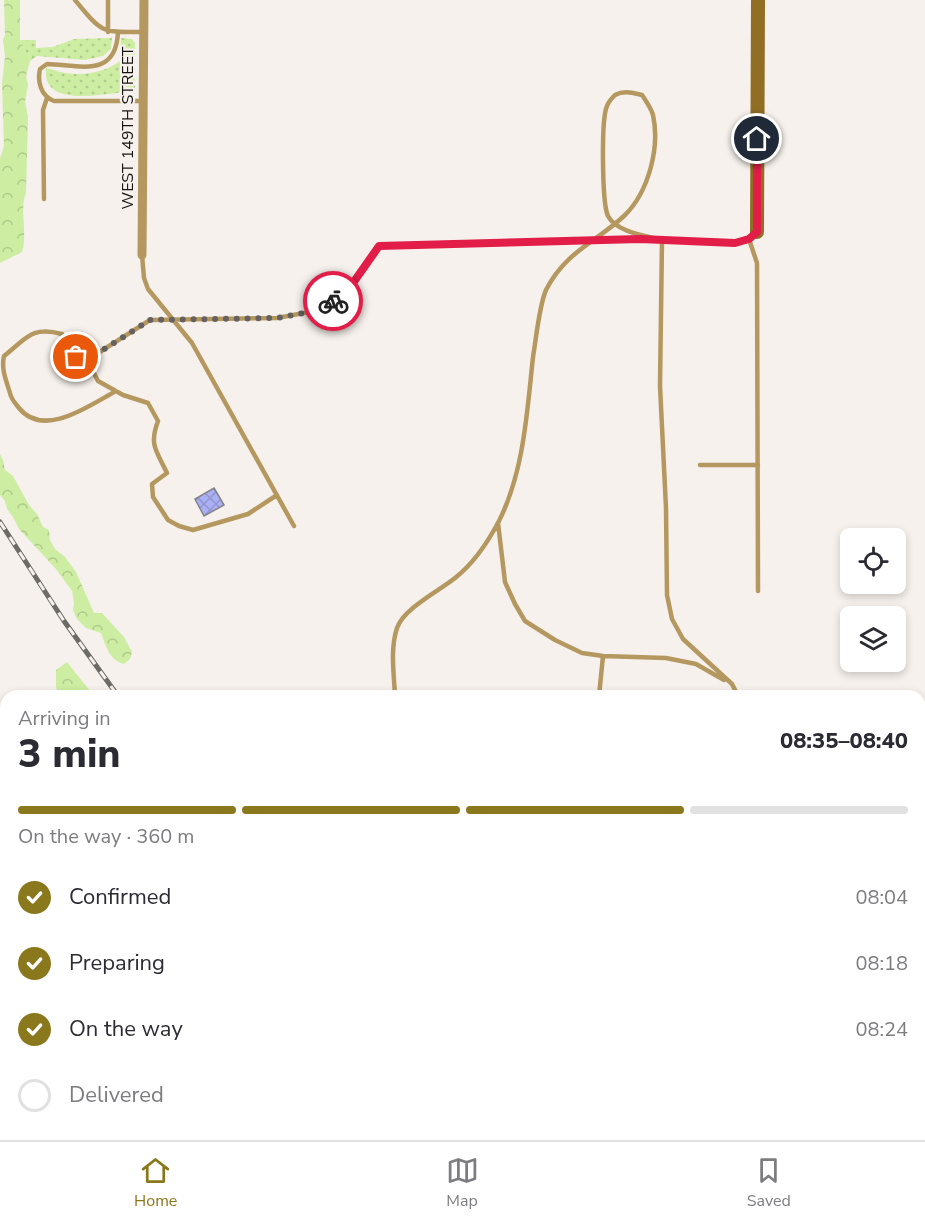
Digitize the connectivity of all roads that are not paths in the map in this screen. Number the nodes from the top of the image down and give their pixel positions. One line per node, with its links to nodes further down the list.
1 (75, 0): 5 (lane)
2 (108, 0): 5 (lane)
3 (144, 0): 7 (street, WEST 149TH STREET)
4 (758, 0): 12 (street)
5 (108, 32): 6 (lane)
6 (118, 32): 7 (lane); 8 (lane)
7 (144, 32): 9 (street, WEST 149TH STREET)
8 (47, 98): 9 (lane); 10 (lane)
9 (144, 101): 15 (street, WEST 149TH STREET)
10 (44, 199)
11 (616, 223): 11 (lane); 13 (lane); 14 (lane)
12 (753, 235): 14 (lane); 20 (lane)
13 (593, 240): 14 (lane); 16 (lane); 22 (lane)
14 (662, 240): 26 (lane)
15 (142, 255): 16 (lane)
16 (172, 319): 17 (lane); 21 (lane)
17 (87, 360): 18 (lane); 18 (lane)
18 (116, 392): 21 (lane)
19 (700, 465): 20 (lane)
20 (758, 465): 24 (lane)
21 (277, 495): 23 (lane)
22 (498, 522): 25 (lane); 27 (lane)
23 (294, 526)
24 (758, 591)
25 (603, 656): 26 (lane); 28 (lane)
26 (732, 684): 29 (lane)
27 (395, 690)
28 (600, 690)
29 (735, 690)

